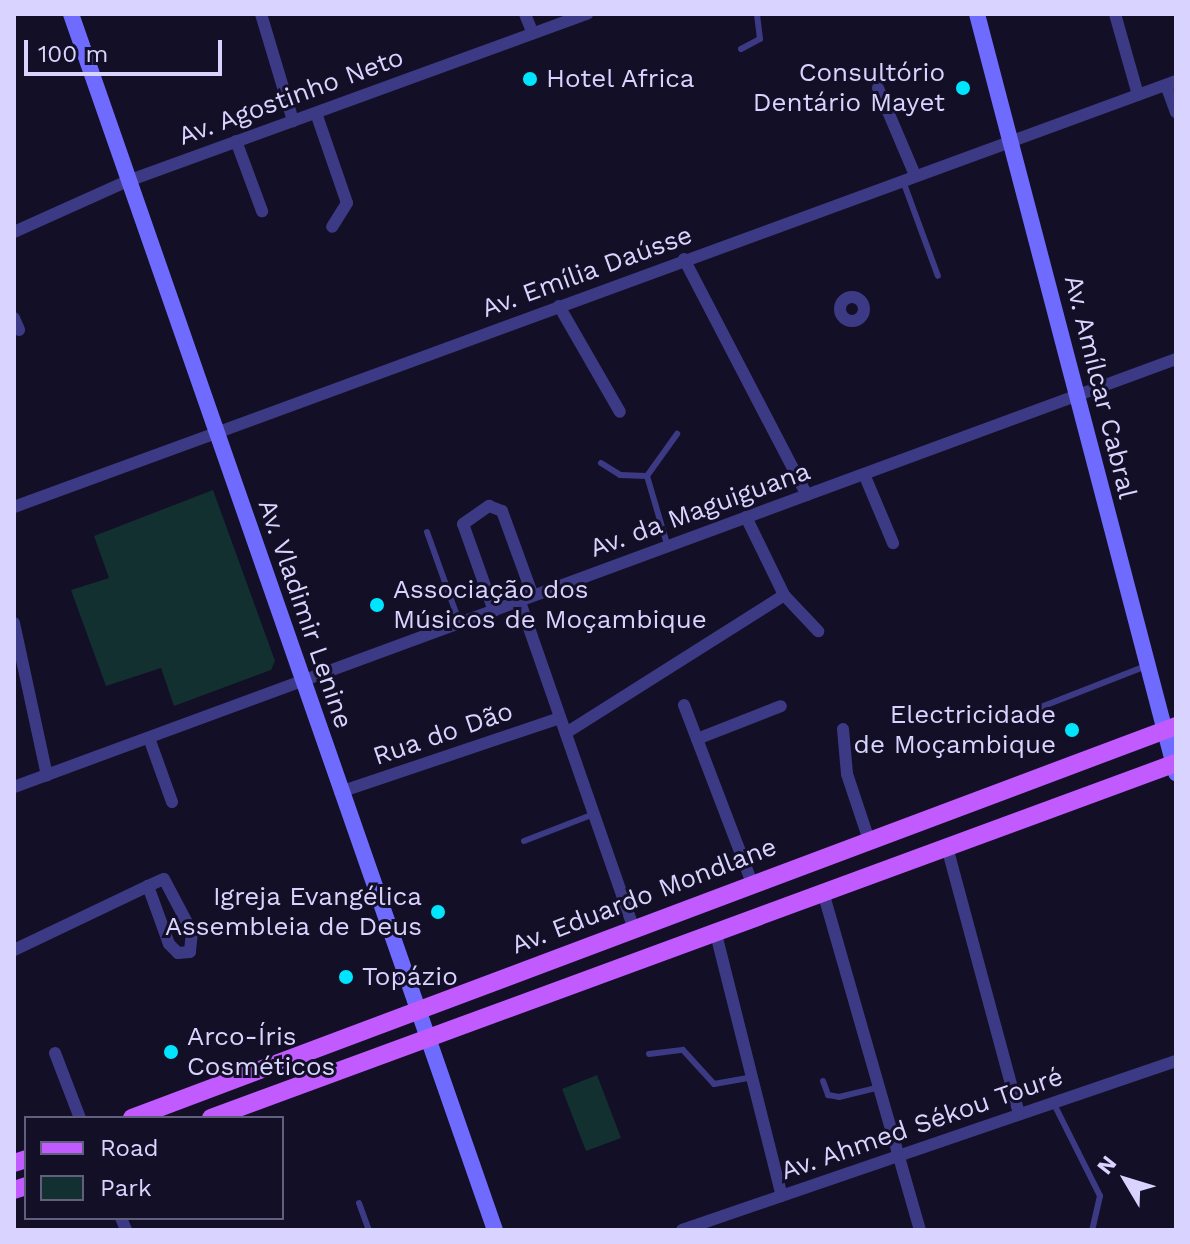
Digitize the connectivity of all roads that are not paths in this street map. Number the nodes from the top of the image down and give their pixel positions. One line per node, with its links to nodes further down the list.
1 (71, 14): 19 (main road, Av. Vladimir Lenine)
2 (261, 14): 15 (street)
3 (525, 14): 8 (street)
4 (587, 14): 8 (street, Av. Agostinho Neto)
5 (757, 14): 9 (lane)
6 (977, 14): 17 (main road, Av. Amílcar Cabral)
7 (1115, 14): 12 (street)
8 (532, 31): 14 (street, Av. Agostinho Neto)
9 (741, 49)
10 (1171, 83): 12 (street, Av. Emília Daússe); 13 (street)
11 (878, 88): 18 (street)
12 (1138, 95): 17 (street, Av. Emília Daússe)
13 (1176, 112)
14 (316, 113): 15 (street, Av. Agostinho Neto); 21 (street)
15 (293, 121): 16 (street, Av. Agostinho Neto)
16 (236, 141): 19 (street, Av. Agostinho Neto); 20 (street)
17 (1011, 141): 18 (street, Av. Emília Daússe); 27 (main road, Av. Amílcar Cabral)
18 (909, 177): 23 (street, Av. Emília Daússe); 24 (lane)
19 (125, 182): 22 (street, Av. Agostinho Neto); 29 (main road, Av. Vladimir Lenine)
20 (262, 211)
21 (332, 227)
22 (14, 232)
23 (684, 259): 25 (street, Av. Emília Daússe); 34 (street)
24 (938, 276)
25 (559, 306): 28 (street); 29 (street, Av. Emília Daússe)
26 (1176, 359): 27 (street, Av. da Maguiguana)
27 (1078, 395): 32 (street, Av. da Maguiguana); 47 (main road, Av. Amílcar Cabral)
28 (620, 412)
29 (216, 430): 35 (street, Av. Emília Daússe); 48 (main road, Av. Vladimir Lenine)
30 (677, 434): 33 (lane)
31 (601, 463): 33 (lane)
32 (864, 474): 34 (street, Av. da Maguiguana); 38 (street)
33 (647, 476): 39 (lane)
34 (807, 495): 36 (street, Av. da Maguiguana)
35 (14, 507)
36 (746, 517): 39 (street, Av. da Maguiguana); 40 (street)
37 (427, 532): 45 (lane)
38 (893, 543)
39 (667, 544): 41 (street, Av. da Maguiguana)
40 (784, 595): 46 (street); 55 (street)
41 (533, 596): 42 (street, Av. da Maguiguana); 43 (street)
42 (520, 602): 43 (street, Av. da Maguiguana); 51 (street)
43 (494, 611): 45 (street, Av. da Maguiguana)
44 (14, 623): 59 (street)
45 (460, 624): 48 (street, Av. da Maguiguana)
46 (818, 631)
47 (1146, 666): 52 (lane); 53 (main road, Av. Amílcar Cabral)
48 (303, 682): 56 (street, Av. da Maguiguana); 61 (main road, Av. Vladimir Lenine)
49 (684, 705): 57 (street)
50 (781, 706): 57 (street)
51 (560, 718): 55 (street); 61 (street, Rua do Dão)
52 (1005, 721)
53 (1169, 728): 58 (main road, Av. Amílcar Cabral); 64 (main road, Av. Eduardo Mondlane)
54 (843, 729): 64 (street)
55 (566, 733): 63 (street)
56 (149, 738): 59 (street, Av. da Maguiguana); 62 (street)
57 (697, 739): 67 (street)
58 (1175, 766): 66 (main road)
59 (47, 775): 60 (street, Av. da Maguiguana)
60 (14, 787)
61 (340, 792): 73 (main road, Av. Vladimir Lenine)
62 (172, 802)
63 (594, 814): 65 (lane); 70 (street)
64 (869, 840): 67 (main road, Av. Eduardo Mondlane)
65 (524, 841)
66 (947, 847): 69 (main road); 82 (street)
67 (752, 883): 70 (main road, Av. Eduardo Mondlane)
68 (148, 886): 68 (street); 72 (street)
69 (823, 892): 71 (main road); 80 (street)
70 (633, 927): 73 (main road, Av. Eduardo Mondlane)
71 (715, 930): 74 (main road); 78 (street)
72 (14, 950)
73 (417, 1011): 74 (main road, Av. Vladimir Lenine); 84 (main road, Av. Eduardo Mondlane)
74 (426, 1039): 85 (main road); 90 (main road, Av. Vladimir Lenine)
75 (55, 1053): 83 (street)
76 (649, 1054): 78 (lane)
77 (1176, 1061): 81 (street, Av. Ahmed Sékou Touré)
78 (753, 1077): 87 (street)
79 (823, 1081): 80 (lane)
80 (881, 1087): 86 (street)
81 (1053, 1102): 82 (street, Av. Ahmed Sékou Touré); 93 (lane)
82 (1019, 1113): 86 (street, Av. Ahmed Sékou Touré)
83 (79, 1116)
84 (137, 1116)
85 (216, 1116)
86 (898, 1155): 87 (street, Av. Ahmed Sékou Touré); 92 (street)
87 (782, 1196): 91 (street, Av. Ahmed Sékou Touré)
88 (359, 1203): 89 (lane)
89 (369, 1230)
90 (495, 1230)
91 (682, 1230)
92 (920, 1230)
93 (1092, 1230)

